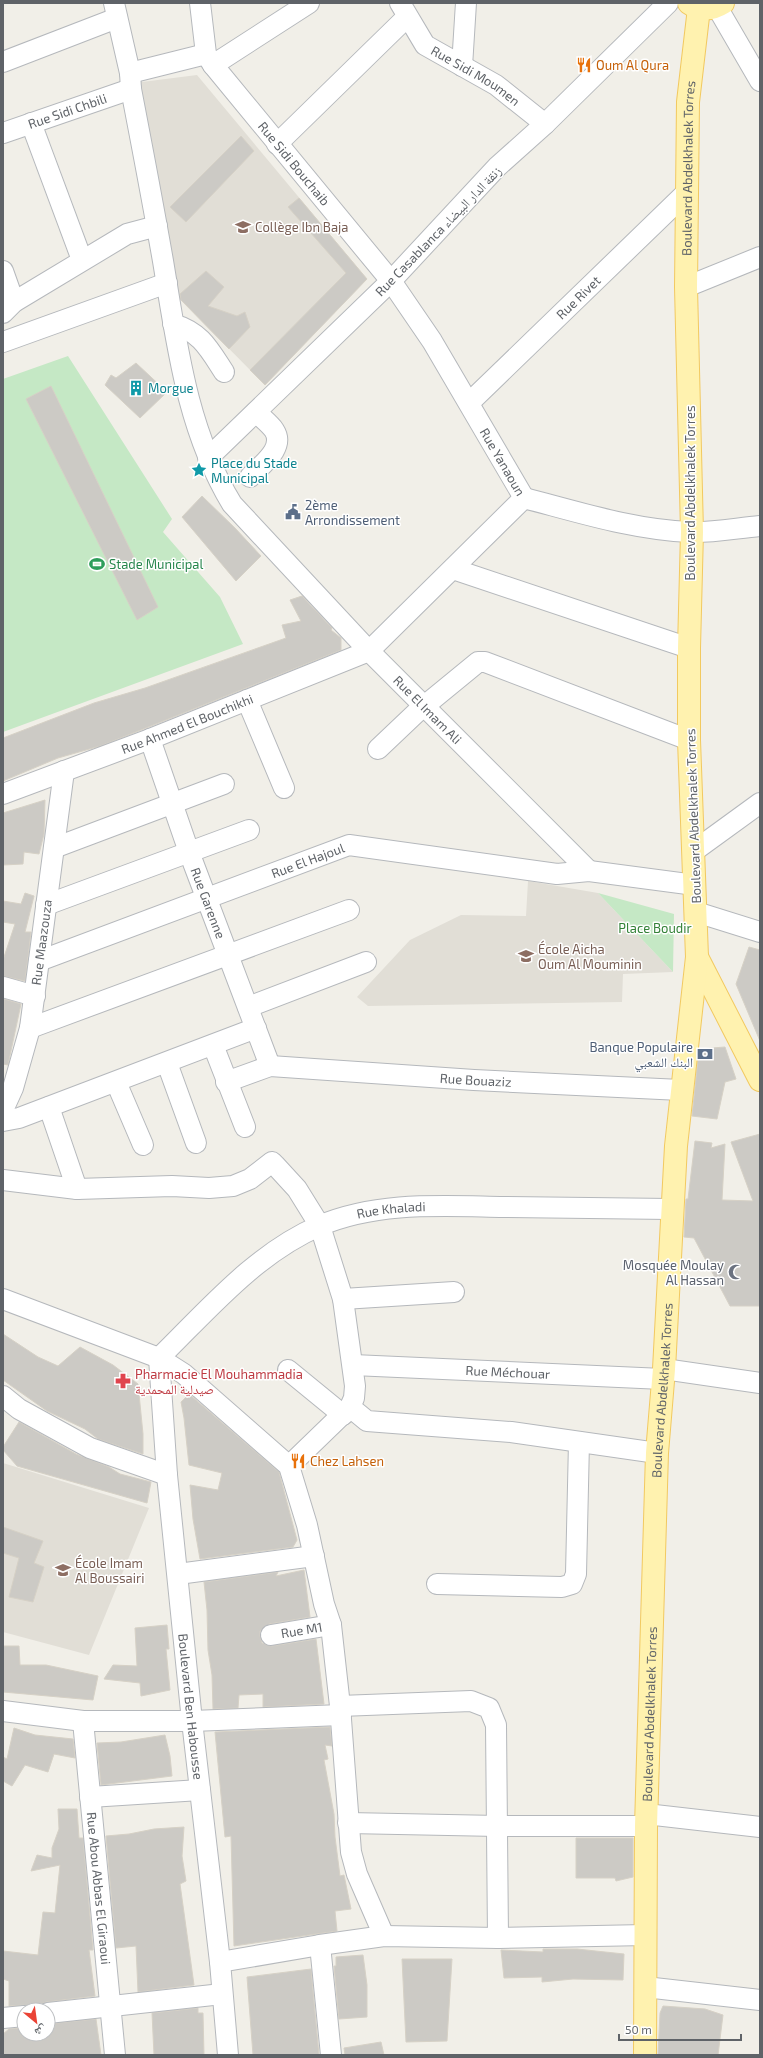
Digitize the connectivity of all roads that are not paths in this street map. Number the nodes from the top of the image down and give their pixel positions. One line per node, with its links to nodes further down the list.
1 (200, 3): 8 (street)
2 (309, 3): 8 (street, Rue Sidi Chbili)
3 (466, 3): 10 (street)
4 (668, 3): 14 (street, Rue Casablanca زنقة الدار البيضاء)
5 (707, 5): 12 (street); 17 (main road, Boulevard Abdelkhalek Torres)
6 (116, 10): 9 (street); 11 (street, Rue El Imam Ali)
7 (403, 10): 10 (street, Rue Sidi Moumen); 16 (street)
8 (210, 60): 11 (street, Rue Sidi Chbili); 16 (street, Rue Sidi Bouchaib)
9 (3, 62)
10 (462, 66): 14 (street, Rue Sidi Moumen)
11 (131, 81): 13 (street, Rue Sidi Chbili); 18 (street, Rue El Imam Ali)
12 (760, 81)
13 (31, 123): 15 (street, Rue Sidi Chbili); 20 (street)
14 (545, 124): 22 (street, Rue Casablanca زنقة الدار البيضاء)
15 (3, 133)
16 (277, 144): 22 (street, Rue Sidi Bouchaib)
17 (687, 192): 24 (main road, Boulevard Abdelkhalek Torres); 29 (street, Rue Rivet)
18 (157, 226): 20 (street); 23 (street, Rue El Imam Ali)
19 (760, 257): 24 (street)
20 (82, 260): 25 (street)
21 (3, 271): 25 (street)
22 (391, 282): 29 (street, Rue Yanaoun); 30 (street, Rue Casablanca زنقة الدار البيضاء)
23 (167, 283): 26 (street, Rue El Imam Ali); 27 (street)
24 (686, 287): 35 (main road, Boulevard Abdelkhalek Torres)
25 (9, 307)
26 (172, 324): 28 (street); 31 (street, Rue El Imam Ali)
27 (3, 342)
28 (224, 372)
29 (469, 403): 33 (street, Rue Yanaoun)
30 (256, 412): 31 (street, Rue Casablanca زنقة الدار البيضاء); 32 (street)
31 (208, 458): 38 (street, Rue El Imam Ali)
32 (250, 477)
33 (524, 498): 35 (street); 36 (street, Rue Yanaoun)
34 (760, 526): 35 (street)
35 (692, 532): 37 (main road, Boulevard Abdelkhalek Torres)
36 (453, 569): 37 (street); 38 (street, Rue Yanaoun)
37 (688, 648): 42 (main road, Boulevard Abdelkhalek Torres)
38 (369, 651): 39 (street, Rue Ahmed El Bouchikhi); 40 (street, Rue El Imam Ali)
39 (247, 700): 41 (street, Rue Ahmed El Bouchikhi); 46 (street)
40 (425, 707): 42 (street); 43 (street); 54 (street, Rue El Imam Ali)
41 (150, 739): 44 (street, Rue Ahmed El Bouchikhi); 48 (street, Rue Garenne)
42 (689, 740): 52 (main road, Boulevard Abdelkhalek Torres)
43 (378, 750)
44 (64, 771): 47 (street, Rue Ahmed El Bouchikhi); 51 (street, Rue Maazouza)
45 (224, 784): 48 (street)
46 (284, 788)
47 (3, 794)
48 (172, 803): 51 (street); 53 (street, Rue Garenne)
49 (760, 803): 52 (street)
50 (249, 830): 53 (street)
51 (54, 848): 57 (street, Rue Maazouza)
52 (694, 851): 55 (main road, Boulevard Abdelkhalek Torres)
53 (189, 852): 56 (street, Rue Garenne); 57 (street)
54 (589, 871): 55 (street); 56 (street, Rue El Hajoul)
55 (695, 885): 59 (main road, Boulevard Abdelkhalek Torres)
56 (207, 897): 61 (street, Rue Garenne); 63 (street, Rue El Hajoul)
57 (46, 905): 63 (street, Rue Maazouza)
58 (349, 910): 61 (street)
59 (696, 912): 60 (street); 62 (main road, Boulevard Abdelkhalek Torres)
60 (760, 932)
61 (229, 955): 67 (street, Rue Garenne); 68 (street)
62 (697, 957): 73 (main road); 76 (main road, Boulevard Abdelkhalek Torres)
63 (39, 961): 66 (street, Rue Maazouza)
64 (366, 962): 67 (street)
65 (3, 987): 66 (street)
66 (35, 996): 68 (street, Rue Maazouza)
67 (248, 1008): 69 (street, Rue Garenne)
68 (30, 1028): 78 (street, Rue Maazouza)
69 (256, 1028): 70 (street); 72 (street, Rue Garenne)
70 (214, 1045): 71 (street); 75 (street)
71 (167, 1063): 74 (street); 81 (street)
72 (270, 1066): 75 (street); 76 (street, Rue Bouaziz)
73 (760, 1080)
74 (116, 1082): 77 (street); 82 (street)
75 (226, 1082): 80 (street)
76 (681, 1090): 85 (main road, Boulevard Abdelkhalek Torres)
77 (49, 1107): 79 (street); 84 (street)
78 (3, 1110)
79 (3, 1122)
80 (244, 1127)
81 (196, 1143)
82 (143, 1145)
83 (3, 1180): 84 (street)
84 (77, 1189): 86 (street)
85 (673, 1209): 86 (street, Rue Khaladi); 93 (main road, Boulevard Abdelkhalek Torres)
86 (320, 1226): 88 (street); 90 (street, Rue Khaladi)
87 (454, 1292): 88 (street)
88 (343, 1298): 91 (street)
89 (3, 1299): 90 (street)
90 (159, 1358): 99 (street); 100 (street, Boulevard Ben Habousse)
91 (353, 1365): 93 (street, Rue Méchouar); 96 (street)
92 (288, 1370): 96 (street)
93 (664, 1374): 94 (street, Rue Méchouar); 98 (main road, Boulevard Abdelkhalek Torres)
94 (760, 1383)
95 (3, 1396): 100 (street)
96 (347, 1411): 97 (street); 99 (street)
97 (579, 1442): 98 (street); 103 (street)
98 (657, 1454): 112 (main road, Boulevard Abdelkhalek Torres)
99 (289, 1466): 101 (street)
100 (168, 1475): 102 (street, Boulevard Ben Habousse)
101 (314, 1556): 102 (street); 104 (street)
102 (178, 1574): 109 (street, Boulevard Ben Habousse)
103 (437, 1584)
104 (331, 1625): 105 (street, Rue M1); 106 (street)
105 (272, 1635)
106 (340, 1710): 109 (street); 113 (street); 114 (street)
107 (3, 1711): 108 (street)
108 (83, 1721): 109 (street); 111 (street, Rue Abou Abbas El Giraoui)
109 (192, 1721): 110 (street, Boulevard Ben Habousse)
110 (200, 1790): 111 (street); 120 (street, Boulevard Ben Habousse)
111 (90, 1797): 124 (street, Rue Abou Abbas El Giraoui)
112 (646, 1820): 114 (street); 115 (street); 116 (main road, Boulevard Abdelkhalek Torres)
113 (348, 1823): 114 (street); 117 (street)
114 (498, 1826): 118 (street)
115 (760, 1827)
116 (646, 1935): 118 (street); 121 (main road, Boulevard Abdelkhalek Torres)
117 (384, 1936): 118 (street); 119 (street)
118 (498, 1938)
119 (320, 1945): 120 (street); 130 (street)
120 (220, 1962): 122 (street, Boulevard Ben Habousse)
121 (645, 1987): 123 (street); 131 (main road, Boulevard Abdelkhalek Torres)
122 (222, 1994): 124 (street); 129 (street, Boulevard Ben Habousse)
123 (760, 2000)
124 (110, 2007): 125 (street); 128 (street, Rue Abou Abbas El Giraoui)
125 (56, 2012)
126 (16, 2017): 127 (street)
127 (3, 2018)
128 (115, 2055)
129 (228, 2055)
130 (331, 2055)
131 (645, 2055)

